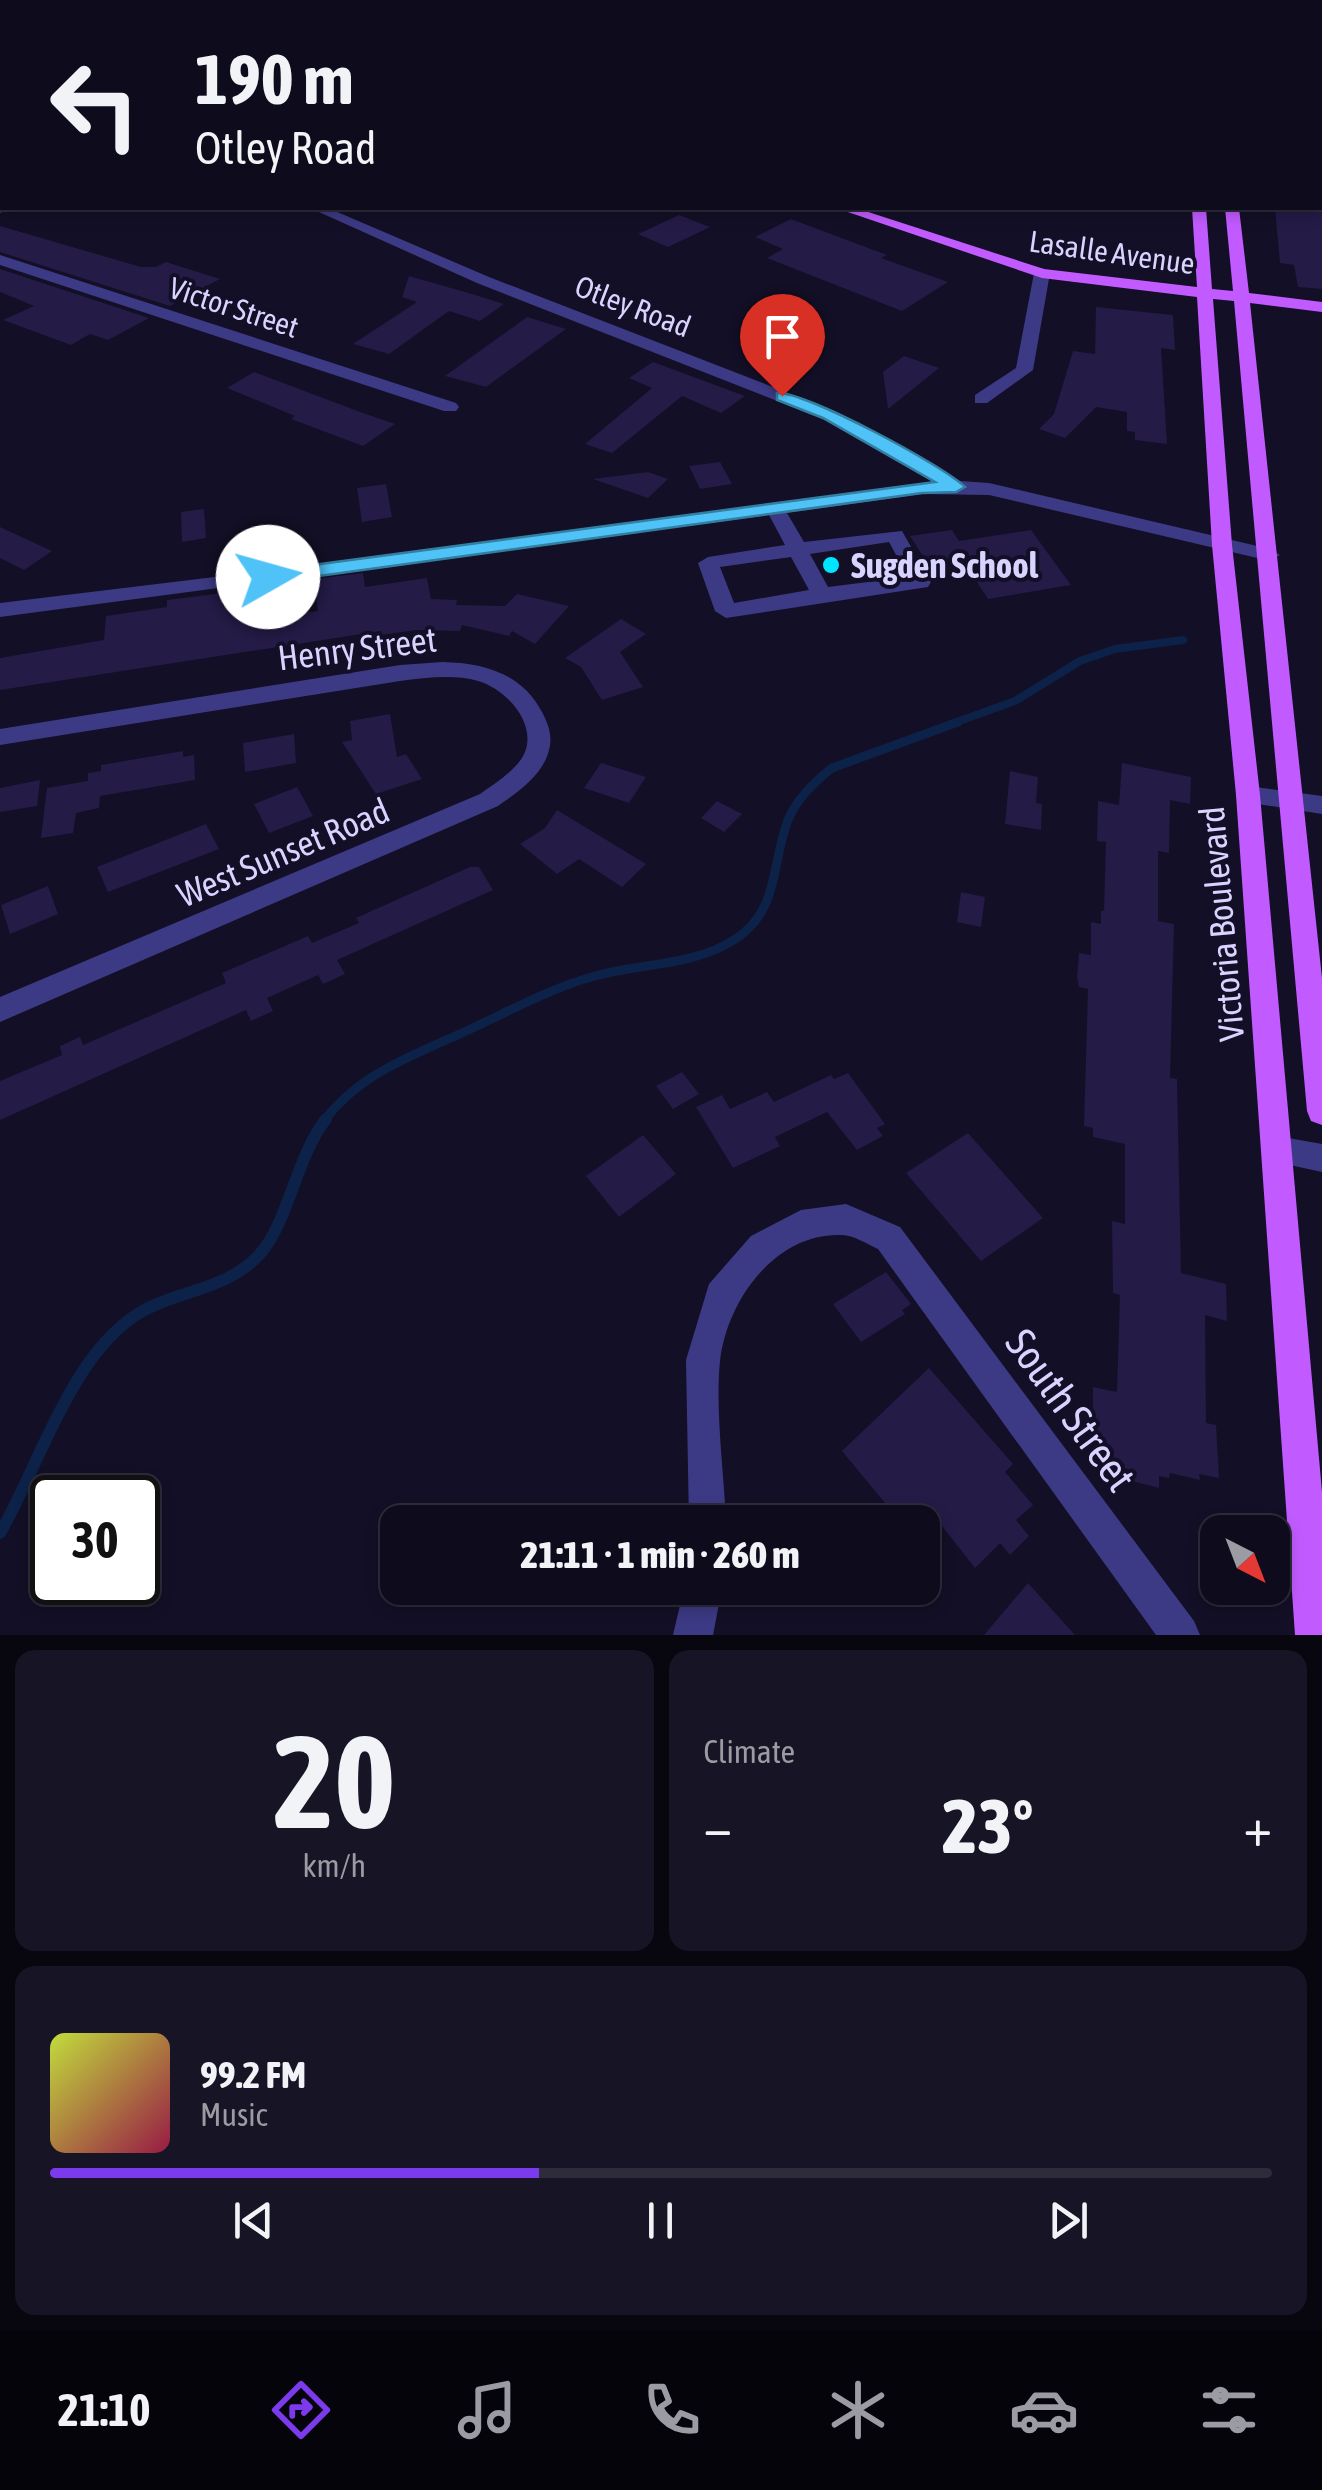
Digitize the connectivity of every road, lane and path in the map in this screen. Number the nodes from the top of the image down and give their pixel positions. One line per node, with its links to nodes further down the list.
1 (322, 210): 12 (street, Otley Road)
2 (849, 210): 6 (main road, Lasalle Avenue)
3 (1199, 210): 7 (main road, Victoria Boulevard)
4 (1232, 210): 8 (main road)
5 (0, 260): 11 (street, Victor Street)
6 (1042, 273): 7 (main road, Lasalle Avenue); 10 (street)
7 (1206, 293): 8 (main road, Lasalle Avenue); 14 (main road, Victoria Boulevard)
8 (1242, 297): 9 (main road, Lasalle Avenue); 16 (main road)
9 (1322, 307)
10 (980, 399)
11 (450, 407)
12 (956, 487): 13 (street); 14 (street, Otley Road)
13 (775, 508): 15 (street); 18 (street)
14 (1222, 544): 16 (street, Otley Road); 21 (main road, Victoria Boulevard)
15 (797, 548): 17 (street); 17 (street); 17 (street)
16 (1270, 555): 22 (main road)
17 (822, 594)
18 (0, 610)
19 (530, 711): 20 (street, Henry Street); 24 (street, West Sunset Road)
20 (0, 737)
21 (1248, 795): 22 (street); 26 (main road, Victoria Boulevard)
22 (1288, 800): 23 (street); 25 (main road)
23 (1322, 804)
24 (0, 1010)
25 (1322, 1111)
26 (1276, 1150): 27 (street); 28 (main road, Victoria Boulevard)
27 (1322, 1158)
28 (1310, 1434): 33 (main road, Victoria Boulevard)
29 (707, 1505): 32 (street, South Street)
30 (699, 1605): 31 (street)
31 (693, 1635)
32 (1180, 1635)
33 (1315, 1635)

